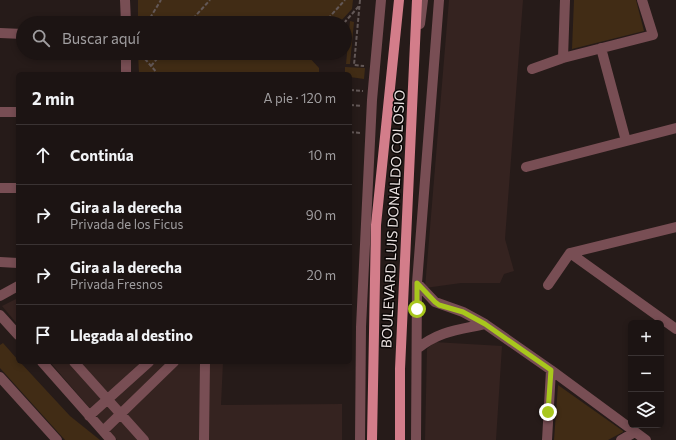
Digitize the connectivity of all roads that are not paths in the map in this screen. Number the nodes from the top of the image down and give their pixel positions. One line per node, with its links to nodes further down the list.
1 (125, 0): 9 (street)
2 (380, 0): 54 (street)
3 (398, 0): 55 (main road, BOULEVARD LUIS DONALDO COLOSIO)
4 (417, 0): 13 (main road, BOULEVARD LUIS DONALDO COLOSIO)
5 (423, 0): 13 (street)
6 (439, 0): 29 (street)
7 (565, 0): 14 (street)
8 (642, 0): 12 (street)
9 (126, 16)
10 (0, 33): 11 (street)
11 (16, 34)
12 (601, 48): 14 (street); 21 (street)
13 (415, 56): 56 (main road, BOULEVARD LUIS DONALDO COLOSIO)
14 (563, 58): 16 (street)
15 (126, 60): 17 (street)
16 (532, 69)
17 (126, 72)
18 (0, 112): 19 (street)
19 (16, 112)
20 (676, 128): 21 (street)
21 (626, 141): 22 (street)
22 (526, 167)
23 (0, 188): 24 (street)
24 (16, 188)
25 (676, 227): 26 (street)
26 (570, 253): 30 (street); 35 (street)
27 (0, 262): 28 (street)
28 (16, 263)
29 (417, 283): 34 (street); 37 (street)
30 (548, 285)
31 (16, 287): 32 (street)
32 (0, 296)
33 (0, 315): 36 (street)
34 (485, 324): 37 (street); 43 (street)
35 (676, 329)
36 (16, 333)
37 (416, 349): 57 (street)
38 (44, 364): 47 (street)
39 (76, 364): 45 (street)
40 (147, 364): 45 (street)
41 (172, 364): 46 (street)
42 (205, 364): 53 (street)
43 (551, 370): 49 (street); 58 (street)
44 (0, 377): 50 (street)
45 (107, 400): 46 (street); 47 (street)
46 (121, 414): 48 (street); 52 (street)
47 (89, 416): 48 (street)
48 (103, 431): 51 (street)
49 (635, 432): 59 (street); 60 (street)
50 (57, 440)
51 (111, 440)
52 (144, 440)
53 (204, 440)
54 (360, 440)
55 (372, 440)
56 (400, 440)
57 (416, 440)
58 (547, 440)
59 (621, 440)
60 (646, 440)

